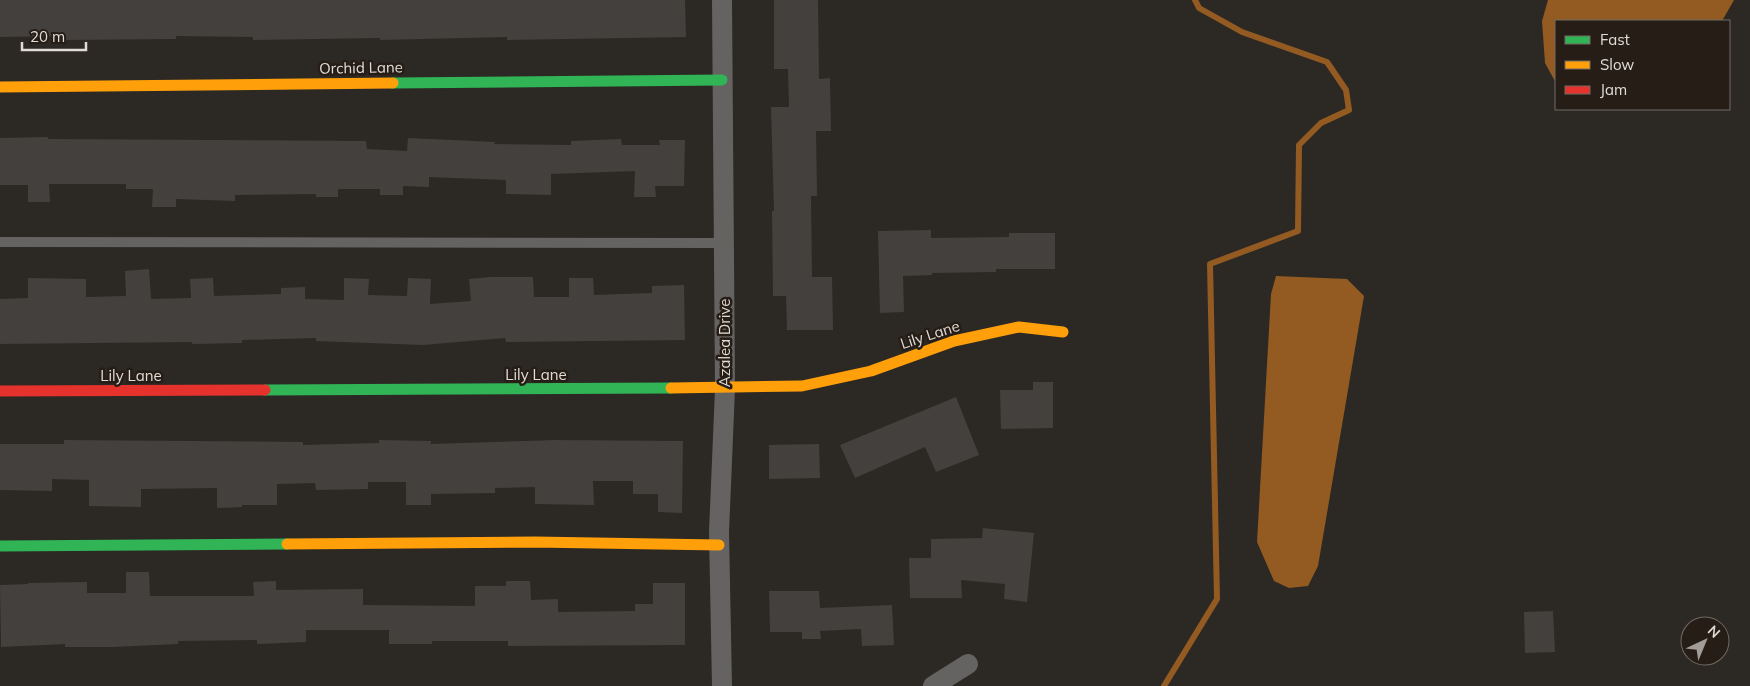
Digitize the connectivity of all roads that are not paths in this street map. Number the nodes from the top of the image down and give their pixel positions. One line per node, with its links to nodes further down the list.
1 (722, 0): 2 (street, Azalea Drive)
2 (722, 80): 3 (street, Orchid Lane); 5 (street, Azalea Drive)
3 (0, 87)
4 (0, 242): 5 (lane)
5 (724, 243): 7 (street, Azalea Drive)
6 (1062, 332): 7 (street, Lily Lane)
7 (725, 389): 8 (street, Lily Lane); 9 (street, Azalea Drive)
8 (0, 391)
9 (719, 545): 10 (street); 12 (street, Azalea Drive)
10 (0, 546)
11 (968, 664): 13 (street)
12 (722, 686)
13 (933, 686)

